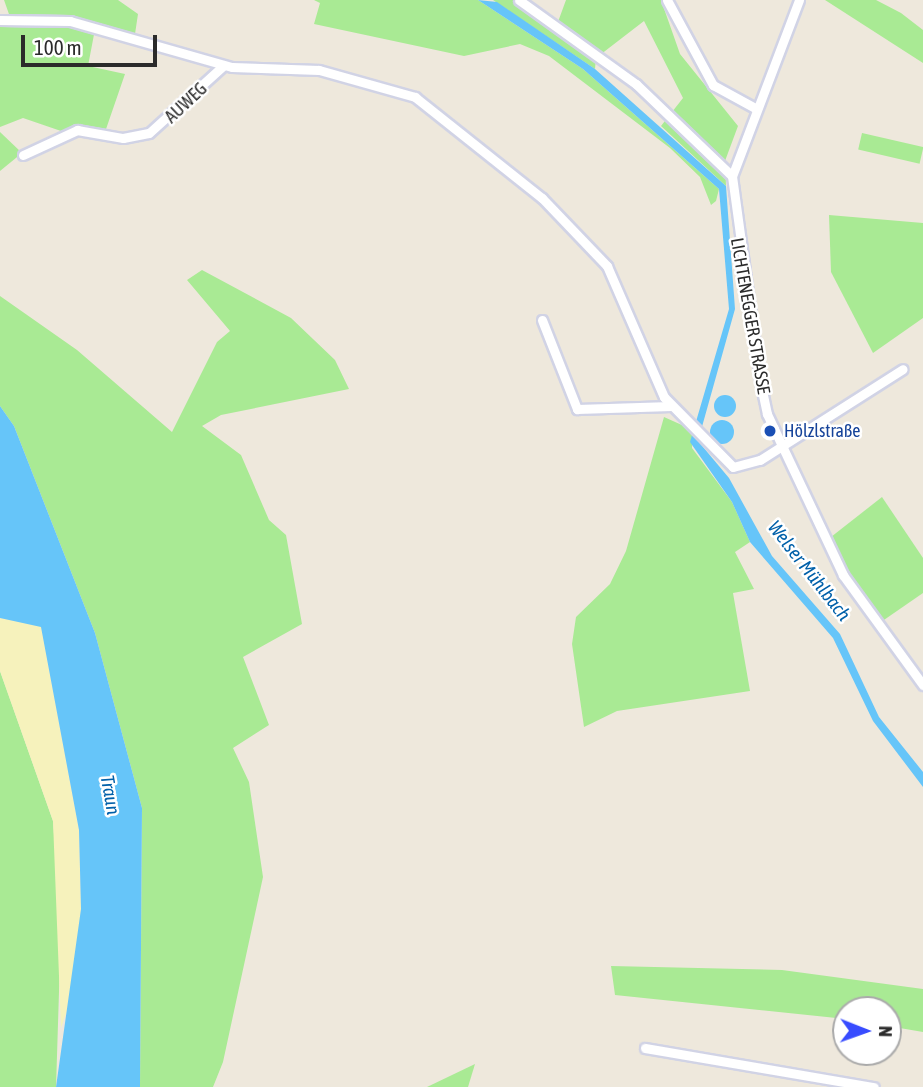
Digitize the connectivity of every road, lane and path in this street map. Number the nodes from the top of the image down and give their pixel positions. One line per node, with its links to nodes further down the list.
1 (519, 0): 8 (street)
2 (667, 0): 6 (street)
3 (799, 0): 6 (street, LICHTENEGGER STRASSE)
4 (0, 20): 5 (street)
5 (225, 65): 7 (street, AUWEG); 11 (street)
6 (757, 109): 8 (street, LICHTENEGGER STRASSE)
7 (23, 155)
8 (732, 176): 12 (street, LICHTENEGGER STRASSE)
9 (542, 320): 11 (street)
10 (903, 369): 12 (street)
11 (671, 406): 12 (street)
12 (781, 447): 13 (street, LICHTENEGGER STRASSE)
13 (923, 685)
14 (645, 1048): 15 (street)
15 (874, 1087)

